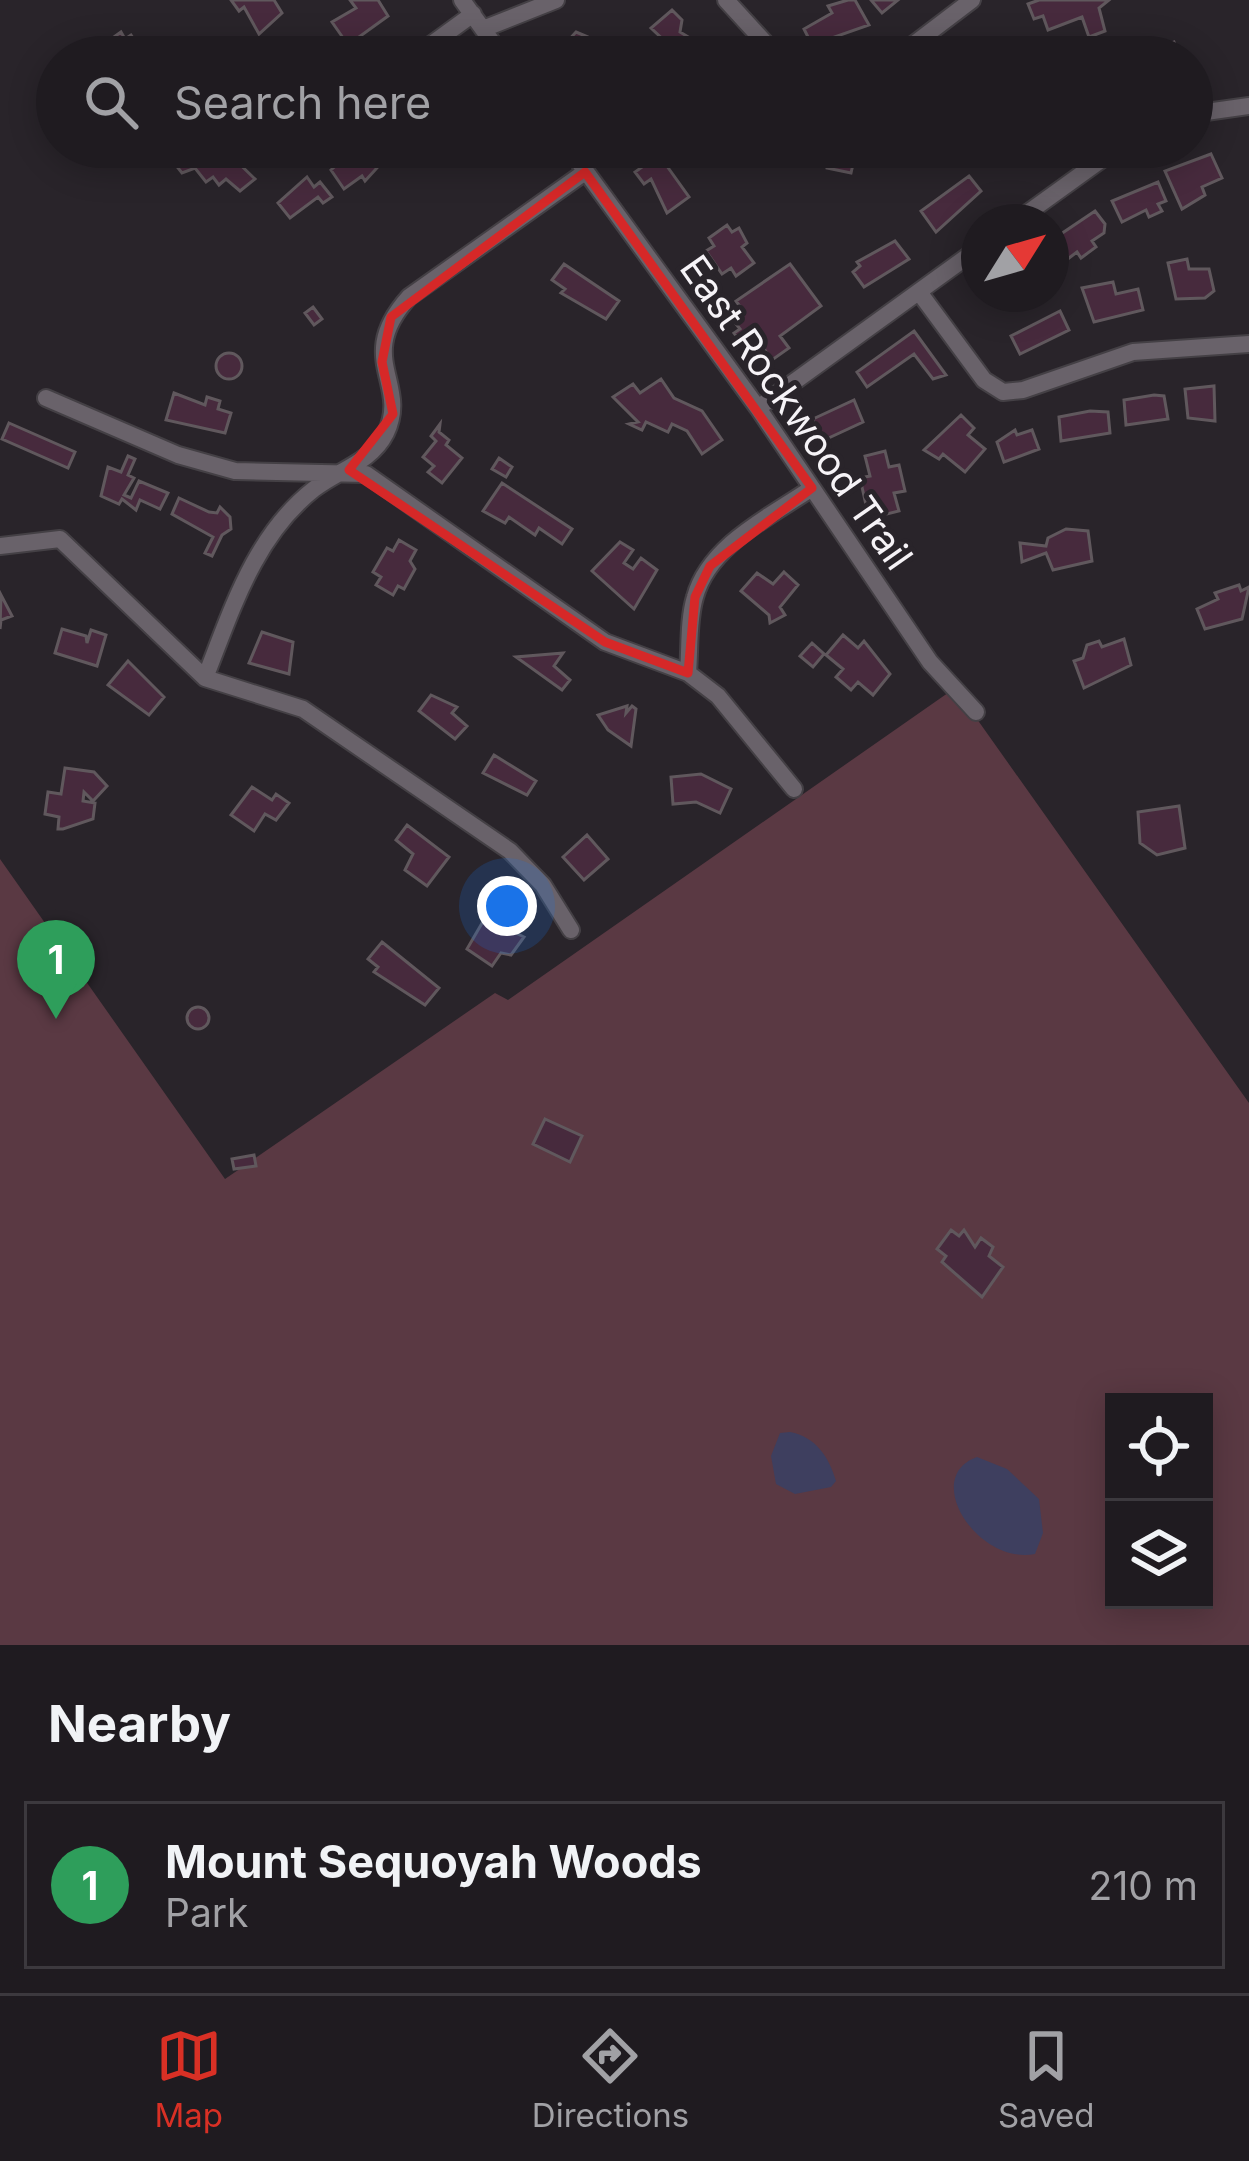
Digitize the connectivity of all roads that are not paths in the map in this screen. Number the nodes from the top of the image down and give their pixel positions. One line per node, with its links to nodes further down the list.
1 (556, 0): 4 (street)
2 (725, 0): 6 (street)
3 (972, 0): 7 (street)
4 (473, 14): 5 (street)
5 (443, 36)
6 (758, 36)
7 (925, 36)
8 (1249, 106): 9 (street)
9 (1213, 110)
10 (582, 168): 12 (street, East Rockwood Trail)
11 (1090, 168): 13 (street)
12 (585, 172): 18 (street, East Rockwood Trail); 19 (street)
13 (1040, 204)
14 (961, 261): 15 (street)
15 (920, 292): 16 (street); 18 (street)
16 (1249, 344)
17 (46, 398): 19 (street)
18 (758, 408): 20 (street, East Rockwood Trail)
19 (350, 470): 22 (street); 23 (street)
20 (812, 488): 22 (street); 24 (street, East Rockwood Trail)
21 (0, 545): 23 (street)
22 (688, 674): 25 (street)
23 (205, 678): 26 (street)
24 (976, 712)
25 (794, 789)
26 (571, 930)

